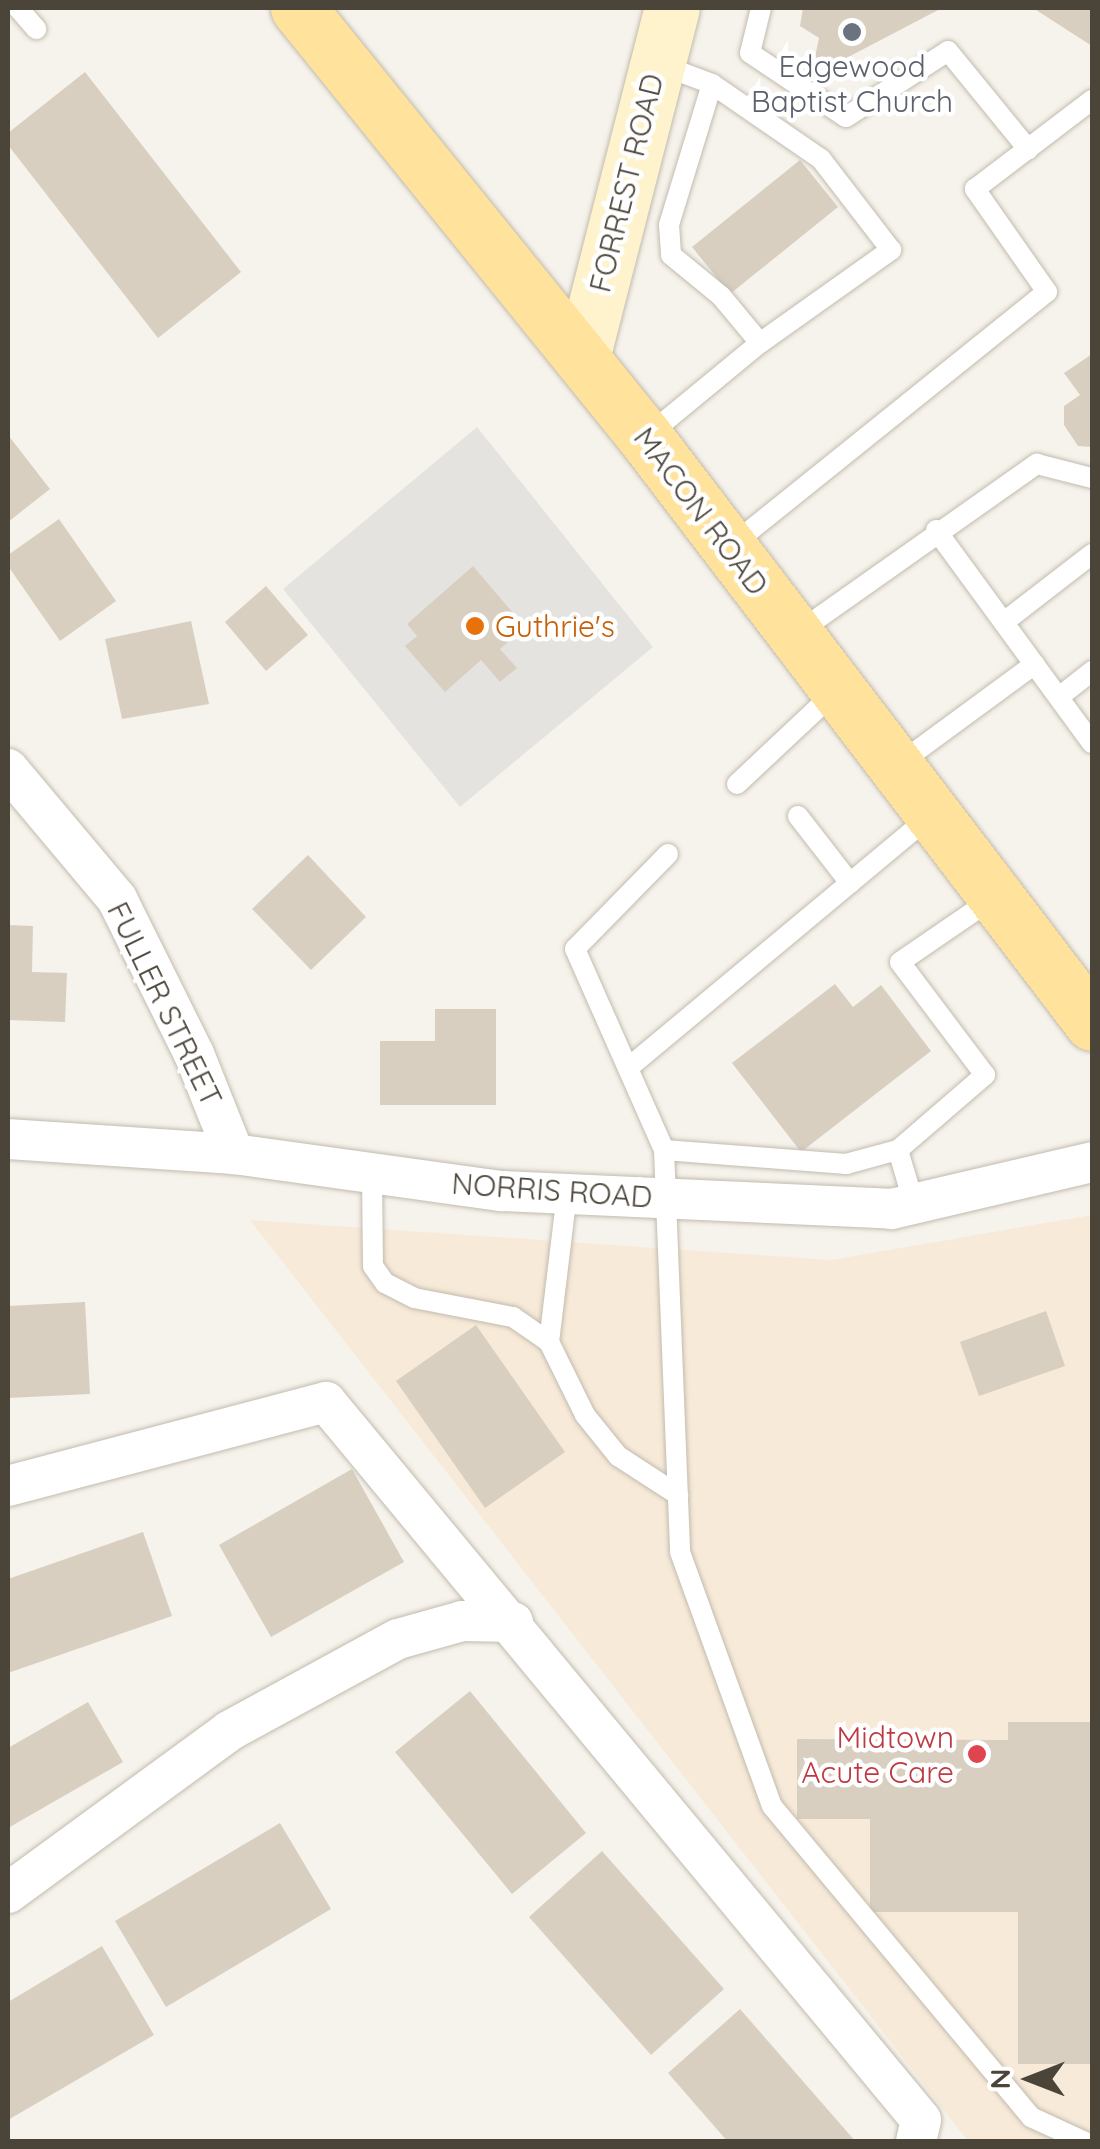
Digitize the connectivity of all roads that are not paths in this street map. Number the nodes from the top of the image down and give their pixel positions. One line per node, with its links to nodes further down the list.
1 (18, 8): 5 (lane)
2 (298, 8): 11 (main road, MACON ROAD)
3 (672, 8): 6 (main road, FORREST ROAD)
4 (761, 8): 9 (lane)
5 (36, 29)
6 (657, 63): 7 (lane); 11 (main road, FORREST ROAD)
7 (712, 84): 10 (lane); 10 (lane)
8 (1092, 100): 9 (lane)
9 (1028, 150): 15 (lane)
10 (760, 343): 12 (lane)
11 (582, 358): 12 (main road, MACON ROAD)
12 (645, 437): 15 (main road, MACON ROAD)
13 (1092, 478): 14 (lane)
14 (936, 530): 17 (lane); 18 (lane)
15 (729, 548): 18 (main road, MACON ROAD)
16 (1092, 554): 17 (lane)
17 (1004, 622): 19 (lane)
18 (795, 634): 21 (main road, MACON ROAD)
19 (1035, 664): 22 (lane); 24 (lane)
20 (1092, 670): 22 (lane)
21 (838, 690): 24 (main road, MACON ROAD); 26 (lane)
22 (1059, 697): 23 (lane)
23 (1092, 743)
24 (896, 766): 27 (main road, MACON ROAD)
25 (8, 769): 37 (street, FULLER STREET)
26 (737, 784)
27 (933, 814): 30 (lane); 31 (main road, MACON ROAD)
28 (798, 816): 30 (lane)
29 (668, 854): 33 (lane)
30 (850, 883): 33 (lane)
31 (996, 896): 32 (main road, MACON ROAD); 36 (lane)
32 (1092, 1023)
33 (628, 1068): 35 (lane)
34 (8, 1139): 37 (street, NORRIS ROAD)
35 (664, 1150): 36 (lane); 41 (lane)
36 (898, 1150): 42 (lane)
37 (234, 1154): 39 (street, NORRIS ROAD)
38 (1092, 1162): 42 (street, NORRIS ROAD)
39 (372, 1173): 40 (street, NORRIS ROAD); 43 (lane)
40 (567, 1194): 41 (street, NORRIS ROAD); 43 (lane)
41 (667, 1198): 42 (street, NORRIS ROAD); 45 (lane)
42 (914, 1204)
43 (549, 1342): 45 (lane)
44 (8, 1486): 46 (street)
45 (678, 1495): 49 (lane)
46 (513, 1622): 47 (street); 48 (street)
47 (8, 1892)
48 (916, 2142)
49 (1085, 2142)

